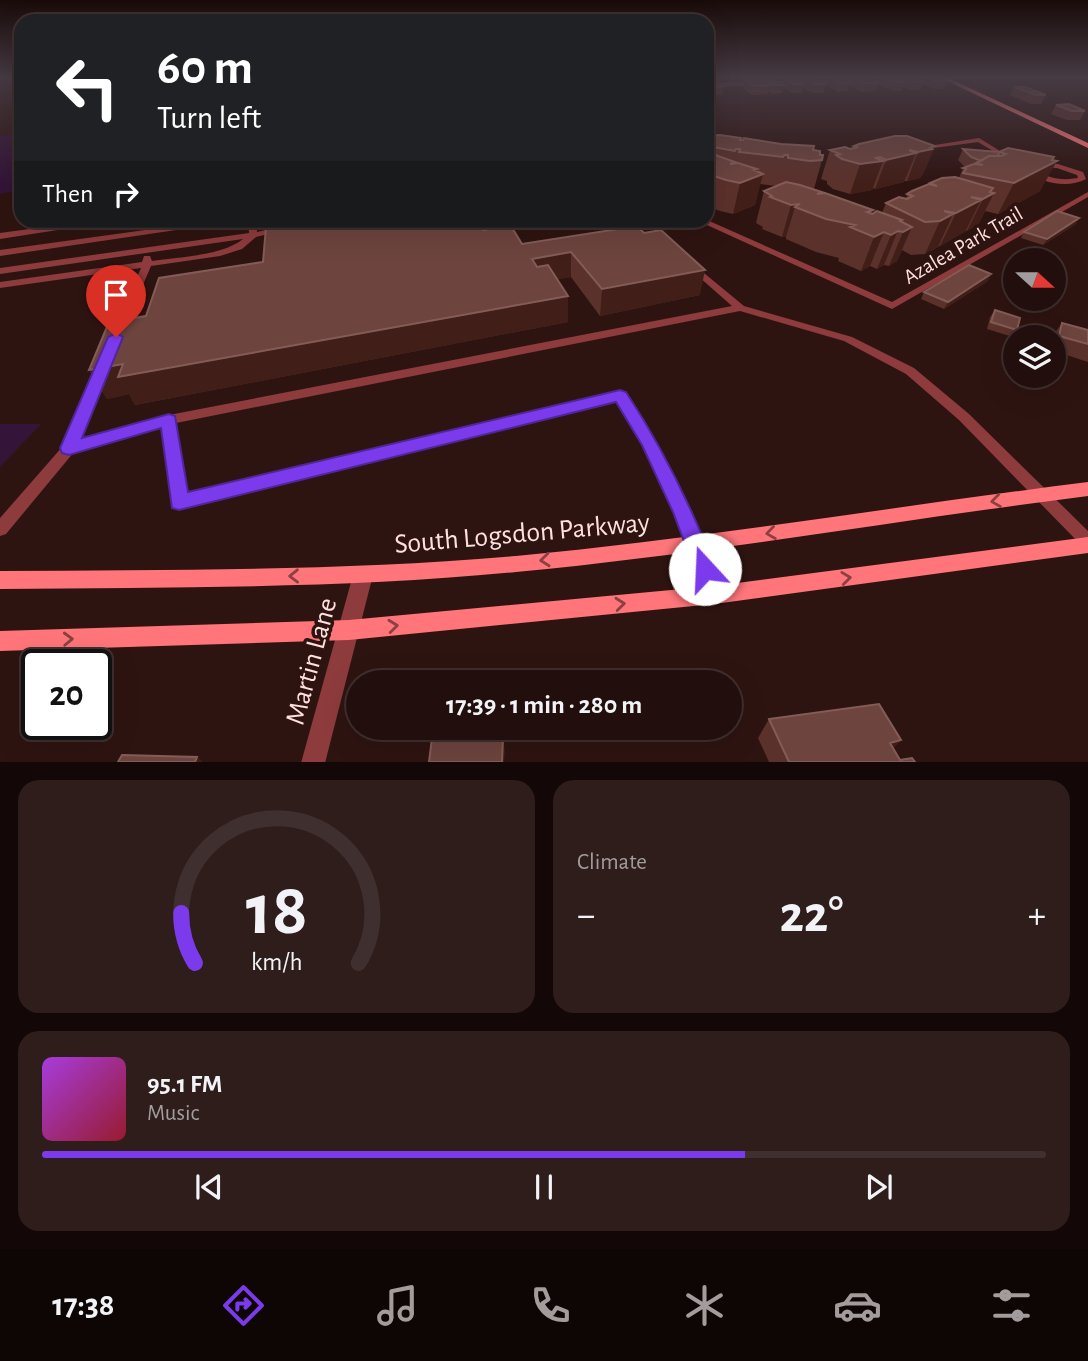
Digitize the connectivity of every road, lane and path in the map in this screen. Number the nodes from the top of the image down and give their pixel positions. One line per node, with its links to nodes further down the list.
1 (1017, 113): 2 (main road)
2 (1088, 146)
3 (907, 149): 4 (lane)
4 (1008, 158): 5 (lane); 6 (lane)
5 (1038, 164): 6 (lane); 8 (lane)
6 (1028, 169): 7 (lane)
7 (1062, 181): 8 (lane); 8 (lane)
8 (1086, 181): 9 (lane, Azalea Park Trail)
9 (714, 226)
10 (59, 228): 18 (lane)
11 (152, 228): 16 (lane)
12 (186, 228): 16 (lane)
13 (253, 228): 17 (lane)
14 (500, 228): 19 (lane)
15 (290, 229): 17 (lane)
16 (152, 233): 20 (lane); 21 (lane)
17 (253, 234): 20 (lane); 23 (lane)
18 (0, 236)
19 (523, 245)
20 (149, 249): 23 (lane); 24 (lane)
21 (0, 253)
22 (682, 258): 26 (lane)
23 (147, 264): 25 (lane); 27 (lane)
24 (0, 271)
25 (0, 285)
26 (740, 308): 29 (lane); 32 (lane)
27 (110, 349)
28 (105, 362): 30 (lane)
29 (169, 420): 30 (lane); 35 (lane)
30 (69, 448): 33 (lane)
31 (1088, 489): 32 (main road, South Logsdon Parkway)
32 (1044, 494): 34 (lane); 35 (main road, South Logsdon Parkway, one-way to 35)
33 (0, 529)
34 (1088, 543): 38 (main road, one-way to 34)
35 (696, 544): 36 (main road, South Logsdon Parkway, one-way to 36); 38 (lane)
36 (363, 575): 37 (main road, South Logsdon Parkway, one-way to 37); 39 (street, Martin Lane)
37 (0, 580)
38 (714, 595): 39 (main road, one-way to 38)
39 (349, 630): 40 (main road, one-way to 39); 41 (street, Martin Lane)
40 (0, 641)
41 (313, 762)

